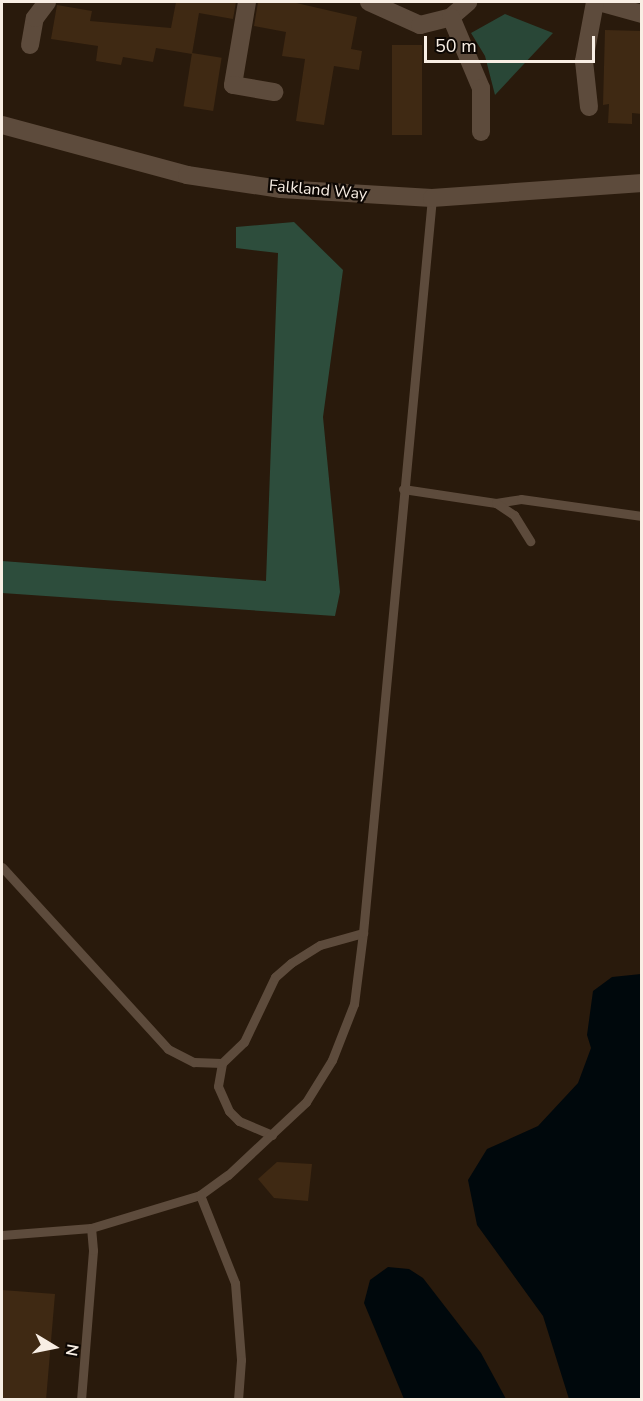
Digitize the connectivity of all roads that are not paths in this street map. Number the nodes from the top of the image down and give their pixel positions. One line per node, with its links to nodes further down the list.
1 (47, 2): 8 (street)
2 (247, 2): 9 (street)
3 (369, 2): 7 (street)
4 (468, 2): 7 (street)
5 (597, 2): 6 (street); 10 (street)
6 (642, 14)
7 (451, 17): 12 (street)
8 (30, 45)
9 (274, 92)
10 (589, 107)
11 (2, 125): 14 (street, Falkland Way)
12 (481, 132)
13 (642, 183): 14 (street, Falkland Way)
14 (432, 198): 15 (lane)
15 (403, 489): 16 (lane); 20 (lane)
16 (496, 503): 17 (lane); 18 (lane)
17 (642, 516)
18 (530, 541)
19 (2, 867): 21 (lane)
20 (363, 933): 21 (lane); 22 (lane)
21 (222, 1063): 22 (lane)
22 (272, 1135): 23 (lane)
23 (200, 1195): 24 (lane); 27 (lane)
24 (91, 1228): 25 (lane); 26 (lane)
25 (2, 1235)
26 (81, 1400)
27 (238, 1400)

